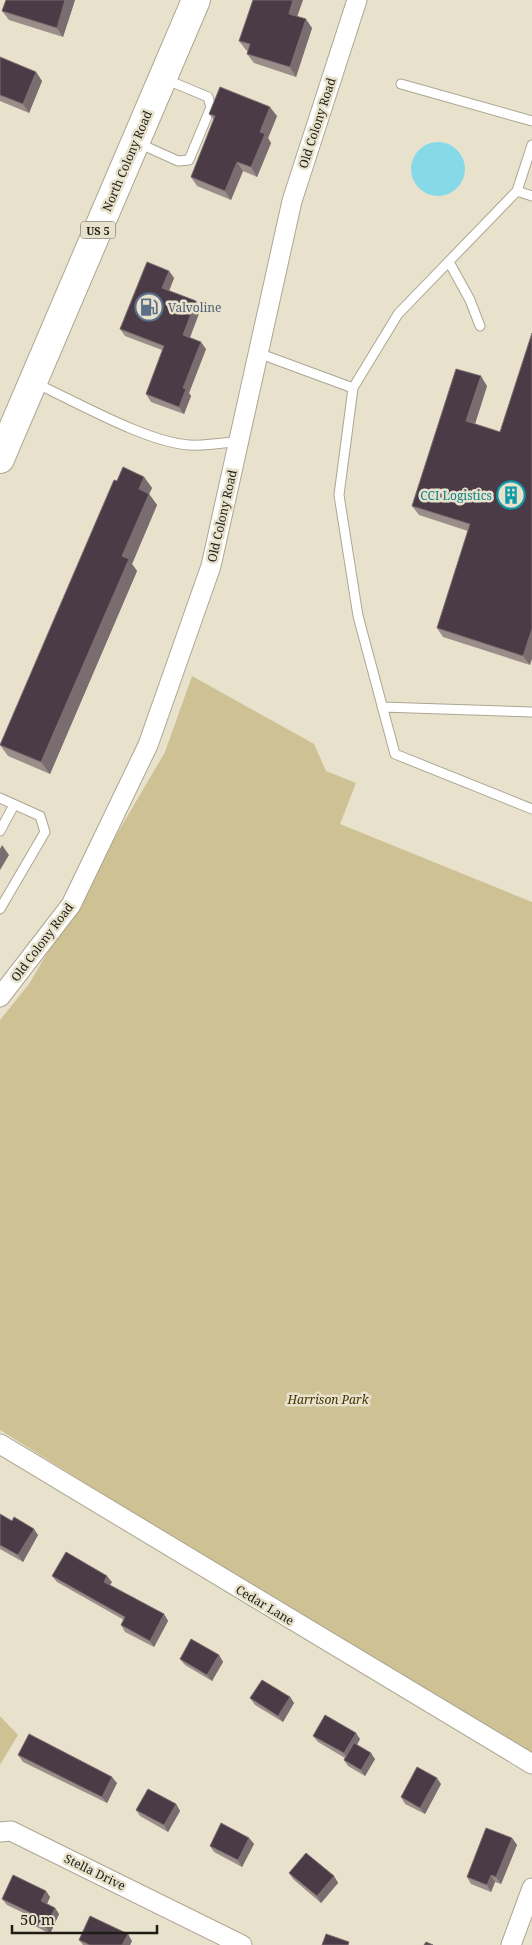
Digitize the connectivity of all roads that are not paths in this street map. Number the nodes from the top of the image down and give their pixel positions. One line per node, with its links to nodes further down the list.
1 (196, 0): 3 (main road, North Colony Road / US 5)
2 (357, 0): 12 (street, Old Colony Road)
3 (163, 78): 6 (main road, North Colony Road / US 5); 6 (lane)
4 (401, 84): 5 (lane)
5 (532, 121)
6 (135, 142): 13 (main road, North Colony Road / US 5)
7 (532, 145): 8 (lane)
8 (517, 191): 9 (lane); 10 (lane)
9 (532, 196)
10 (449, 262): 11 (lane); 14 (lane)
11 (480, 326)
12 (258, 353): 14 (lane); 15 (street, Old Colony Road)
13 (33, 382): 15 (lane); 16 (main road, North Colony Road / US 5)
14 (353, 388): 17 (lane)
15 (240, 441): 24 (street, Old Colony Road)
16 (0, 459)
17 (382, 706): 18 (lane); 21 (lane)
18 (532, 712)
19 (0, 798): 20 (lane)
20 (14, 805): 22 (lane); 23 (lane)
21 (532, 809)
22 (0, 831)
23 (0, 909)
24 (0, 997)
25 (0, 1444): 26 (street, Cedar Lane)
26 (532, 1764)
27 (0, 1832): 29 (street, Stella Drive)
28 (532, 1888): 30 (street)
29 (242, 1945)
30 (512, 1945)

